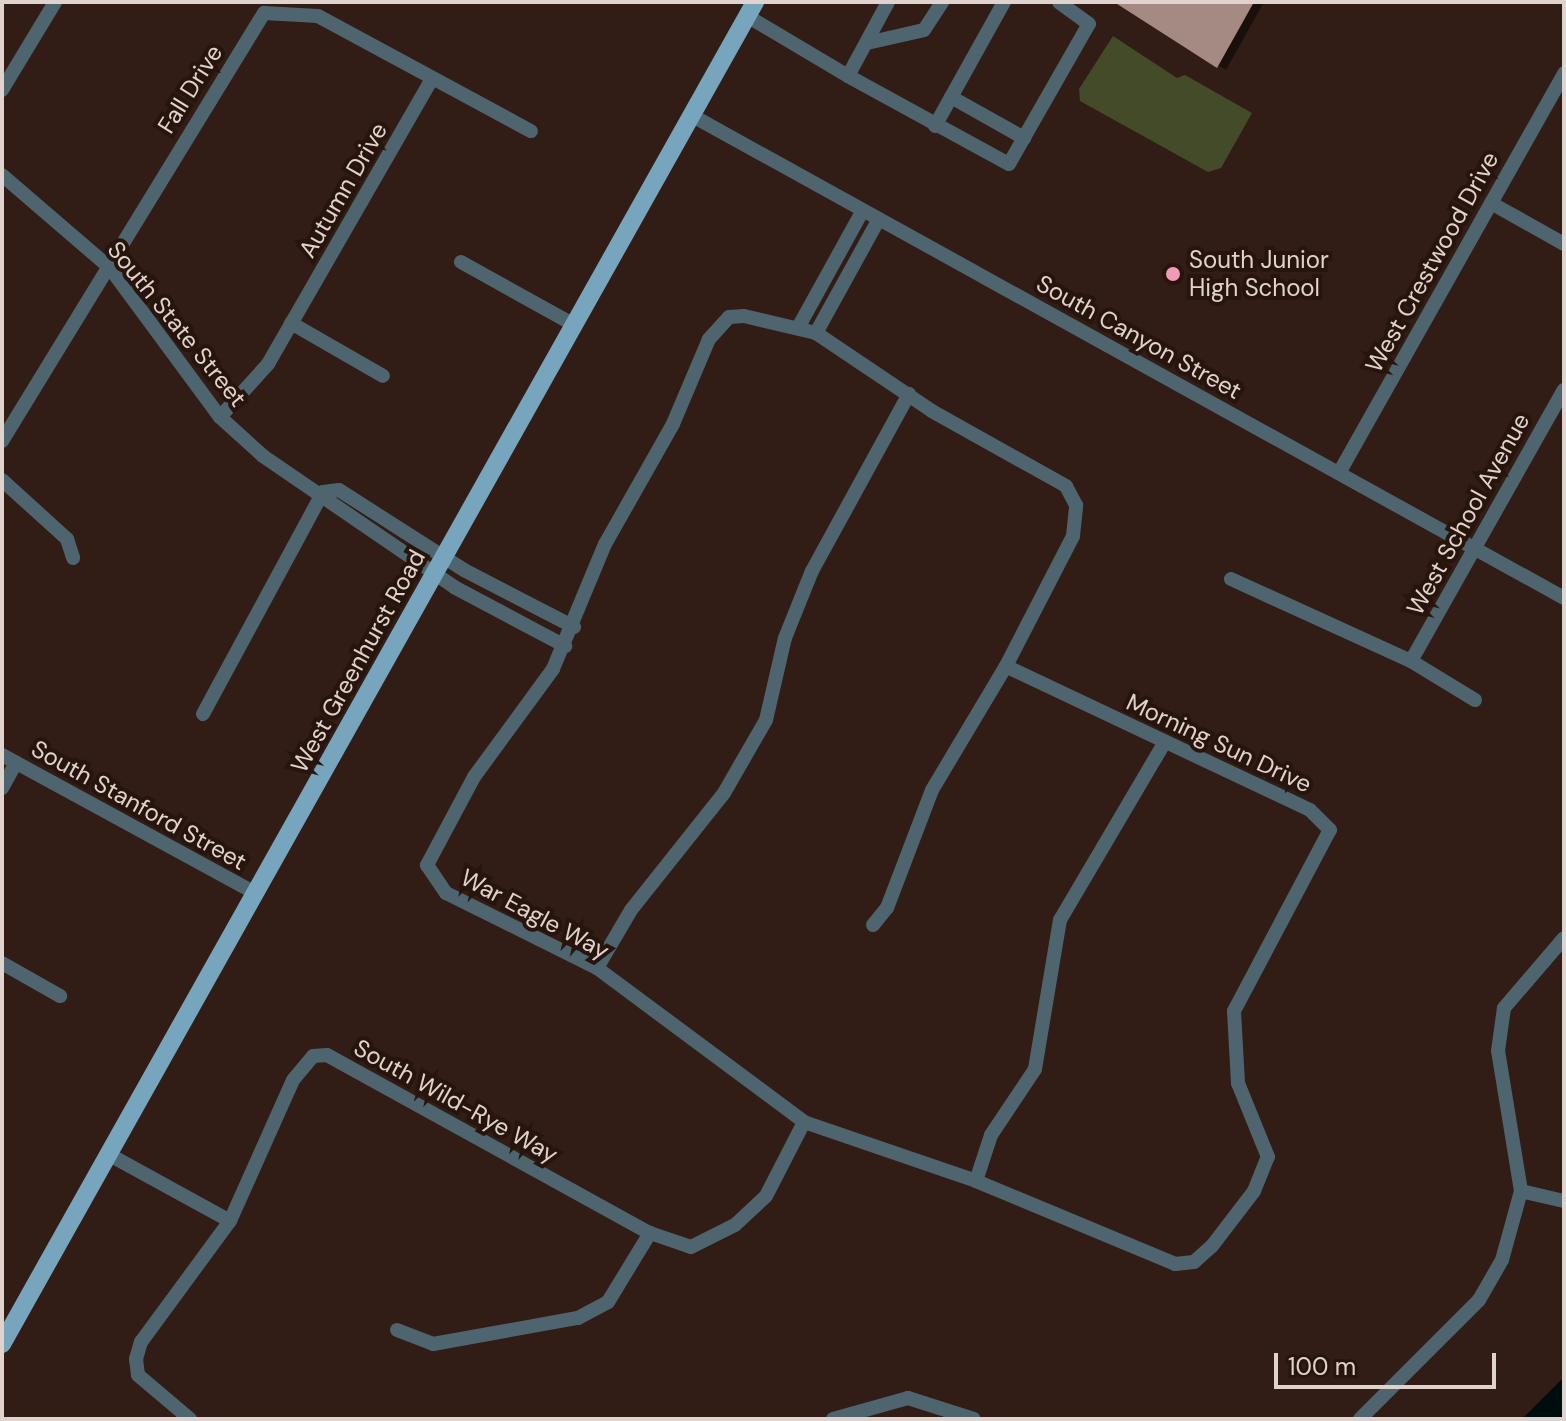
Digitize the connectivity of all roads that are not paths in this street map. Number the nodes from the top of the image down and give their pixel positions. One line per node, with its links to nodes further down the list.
1 (55, 2): 11 (street)
2 (888, 2): 7 (street)
3 (942, 2): 7 (street)
4 (1004, 2): 12 (street)
5 (1059, 2): 16 (street)
6 (751, 9): 9 (street); 13 (main road, West Greenhurst Road)
7 (867, 43): 9 (street)
8 (1564, 73): 18 (street, West Crestwood Drive)
9 (848, 76): 14 (street)
10 (432, 79): 15 (street, Fall Drive); 23 (street, Fall Drive); 24 (street, Autumn Drive)
11 (2, 90)
12 (951, 97): 14 (street); 16 (street)
13 (691, 115): 19 (street, South Canyon Street); 25 (main road, West Greenhurst Road)
14 (935, 126): 16 (street)
15 (531, 131)
16 (1024, 138)
17 (2, 175): 23 (street, South State Street)
18 (1491, 203): 21 (street); 33 (street, West Crestwood Drive)
19 (863, 210): 20 (street, South Canyon Street); 26 (street)
20 (879, 219): 27 (street); 33 (street, South Canyon Street)
21 (1564, 244)
22 (461, 262): 25 (street)
23 (110, 268): 31 (street, South State Street); 32 (street, Fall Drive)
24 (291, 323): 28 (street); 31 (street, Autumn Drive)
25 (574, 325): 37 (main road, West Greenhurst Road)
26 (799, 326): 27 (street); 42 (street, War Eagle Way)
27 (816, 333): 30 (street)
28 (383, 376)
29 (1564, 390): 36 (street, West School Avenue)
30 (909, 394): 45 (street); 56 (street)
31 (220, 417): 35 (street, South State Street)
32 (2, 441)
33 (1339, 473): 36 (street, South Canyon Street)
34 (2, 480): 38 (street)
35 (323, 492): 37 (street, South State Street); 39 (street, South State Street); 47 (street)
36 (1473, 547): 41 (street, South Canyon Street); 44 (street, West School Avenue)
37 (444, 557): 39 (main road, West Greenhurst Road); 42 (street)
38 (73, 558)
39 (434, 574): 43 (street); 52 (main road, West Greenhurst Road)
40 (1231, 579): 44 (street)
41 (1564, 598)
42 (574, 627): 43 (street, War Eagle Way)
43 (565, 646): 56 (street, War Eagle Way)
44 (1411, 661): 46 (street)
45 (1006, 666): 48 (street, Morning Sun Drive); 53 (street)
46 (1475, 700)
47 (203, 714)
48 (1165, 742): 60 (street); 60 (street, Morning Sun Drive)
49 (2, 755): 50 (street, South Stanford Street)
50 (16, 763): 51 (street); 52 (street, South Stanford Street)
51 (2, 788)
52 (255, 893): 59 (main road, West Greenhurst Road)
53 (873, 925)
54 (1562, 945): 61 (street)
55 (2, 963): 57 (street)
56 (597, 968): 58 (street, War Eagle Way)
57 (60, 996)
58 (804, 1122): 60 (street, Morning Sun Drive); 64 (street)
59 (108, 1154): 63 (street); 66 (main road, West Greenhurst Road)
60 (976, 1181)
61 (1521, 1191): 62 (street); 70 (street)
62 (1564, 1201)
63 (230, 1221): 64 (street, South Wild-Rye Way); 67 (street, South Wild-Rye Way)
64 (650, 1233): 65 (street)
65 (397, 1330)
66 (2, 1344)
67 (190, 1419)
68 (833, 1419): 69 (street)
69 (974, 1419)
70 (1360, 1419)

